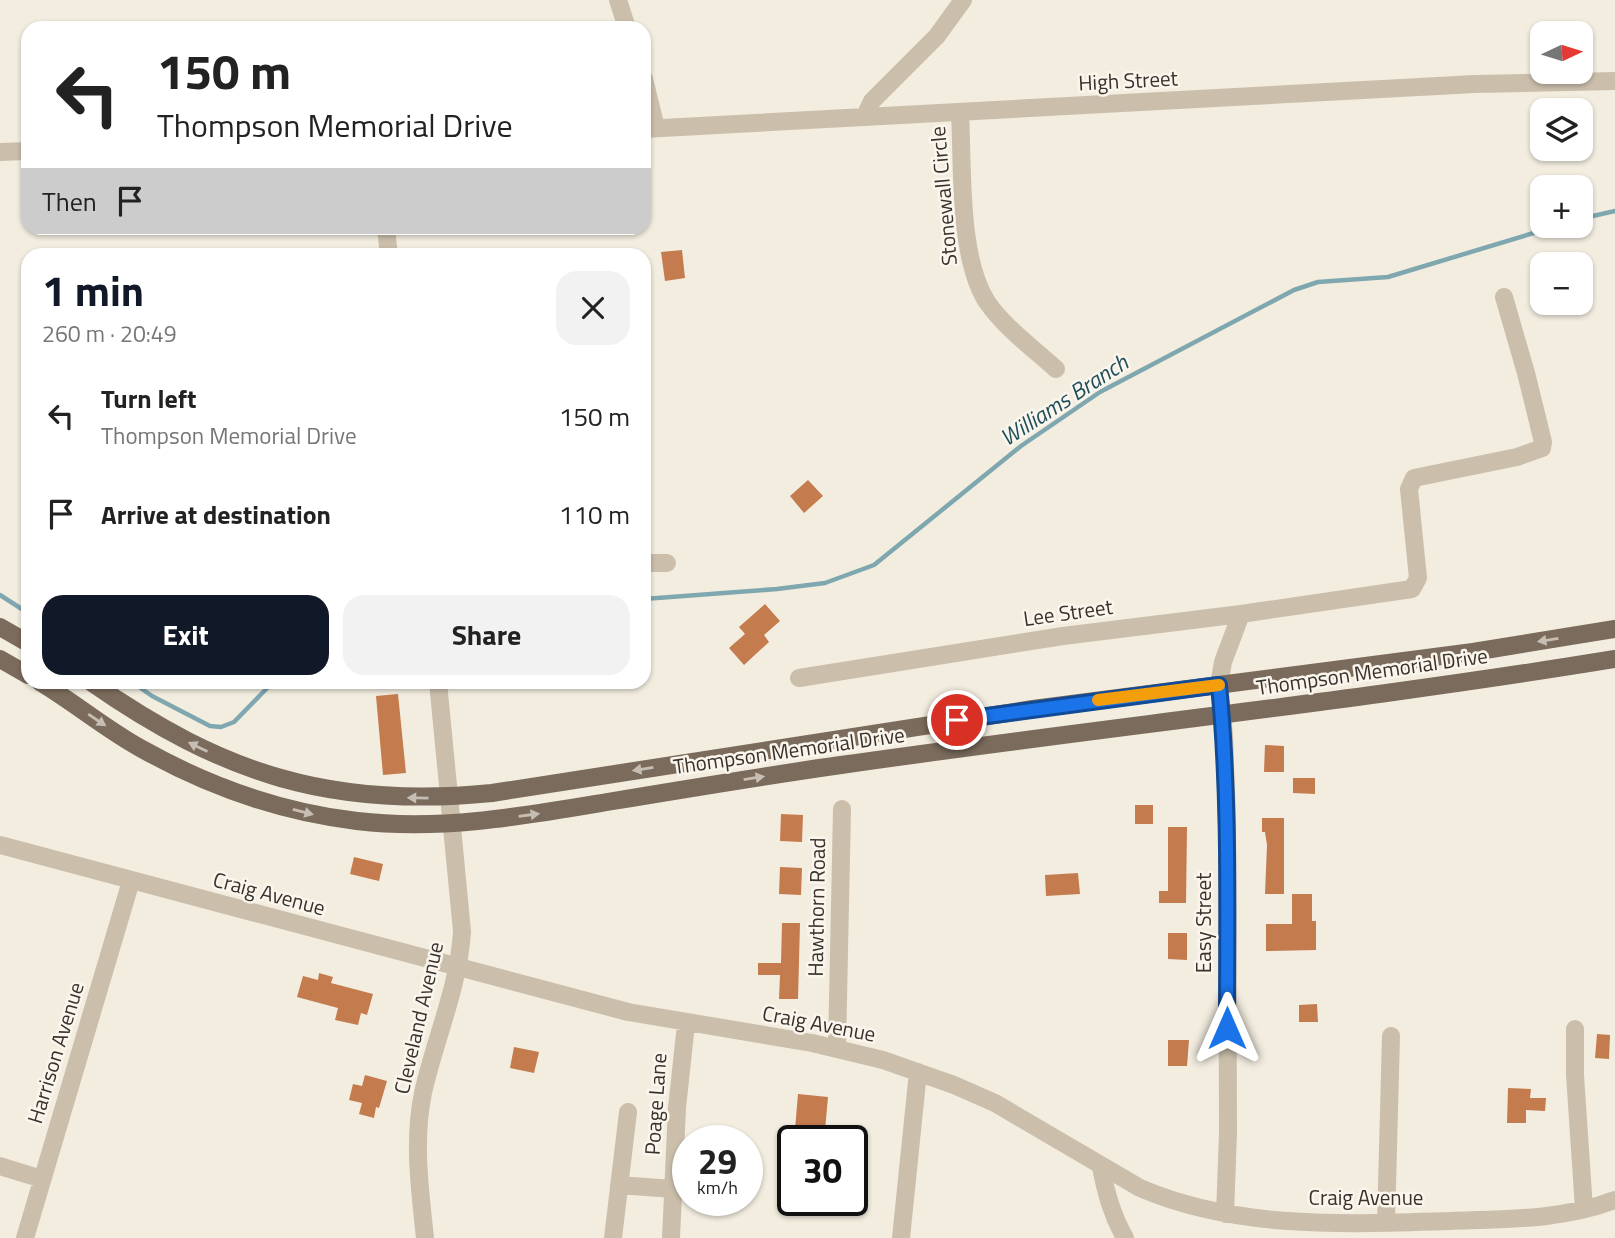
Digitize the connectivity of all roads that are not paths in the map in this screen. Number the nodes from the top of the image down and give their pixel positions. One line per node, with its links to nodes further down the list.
1 (618, 0): 3 (street)
2 (961, 0): 6 (street)
3 (625, 21)
4 (1615, 81): 5 (street, High Street)
5 (960, 113): 6 (street, High Street); 11 (street, Stonewall Circle)
6 (865, 116): 7 (street, High Street)
7 (651, 129)
8 (21, 151): 9 (street)
9 (0, 152)
10 (1504, 298): 14 (street, Lee Street)
11 (1056, 369)
12 (651, 563): 13 (street)
13 (667, 563)
14 (1241, 614): 21 (street, Lee Street); 22 (street)
15 (0, 627): 17 (main road)
16 (1615, 629): 22 (main road, Thompson Memorial Drive, one-way to 22)
17 (21, 639)
18 (0, 659): 20 (main road)
19 (1615, 659): 26 (main road, Thompson Memorial Drive)
20 (21, 672)
21 (799, 678)
22 (1219, 685): 26 (street); 27 (main road, Thompson Memorial Drive, one-way to 27)
23 (51, 689): 29 (main road, Thompson Memorial Drive, one-way to 29)
24 (101, 689): 27 (main road, Thompson Memorial Drive, one-way to 24)
25 (439, 689): 27 (street, Cleveland Avenue)
26 (1222, 715): 29 (main road, Thompson Memorial Drive, one-way to 26); 48 (street, Easy Street)
27 (450, 797): 29 (street, Cleveland Avenue)
28 (842, 808): 36 (street, Hawthorn Road)
29 (453, 824): 32 (street, Cleveland Avenue)
30 (0, 845): 31 (street, Craig Avenue)
31 (131, 881): 32 (street, Craig Avenue); 42 (street, Harrison Avenue)
32 (459, 967): 33 (street, Craig Avenue); 51 (street, Cleveland Avenue)
33 (686, 1024): 36 (street, Craig Avenue); 39 (street, Poage Lane)
34 (1575, 1029): 46 (street)
35 (1391, 1037): 49 (street)
36 (837, 1048): 37 (street, Craig Avenue)
37 (918, 1072): 41 (street, Craig Avenue); 54 (street)
38 (628, 1112): 43 (street)
39 (676, 1125)
40 (0, 1166): 42 (street)
41 (1101, 1167): 48 (street, Craig Avenue); 55 (street)
42 (42, 1179): 50 (street, Harrison Avenue)
43 (619, 1185): 44 (street); 52 (street)
44 (672, 1189)
45 (1615, 1200): 46 (street, Craig Avenue)
46 (1584, 1209): 49 (street, Craig Avenue)
47 (672, 1214): 53 (street, Poage Lane)
48 (1226, 1214): 49 (street, Craig Avenue)
49 (1386, 1223)
50 (25, 1238)
51 (425, 1238)
52 (613, 1238)
53 (671, 1238)
54 (901, 1238)
55 (1125, 1238)

